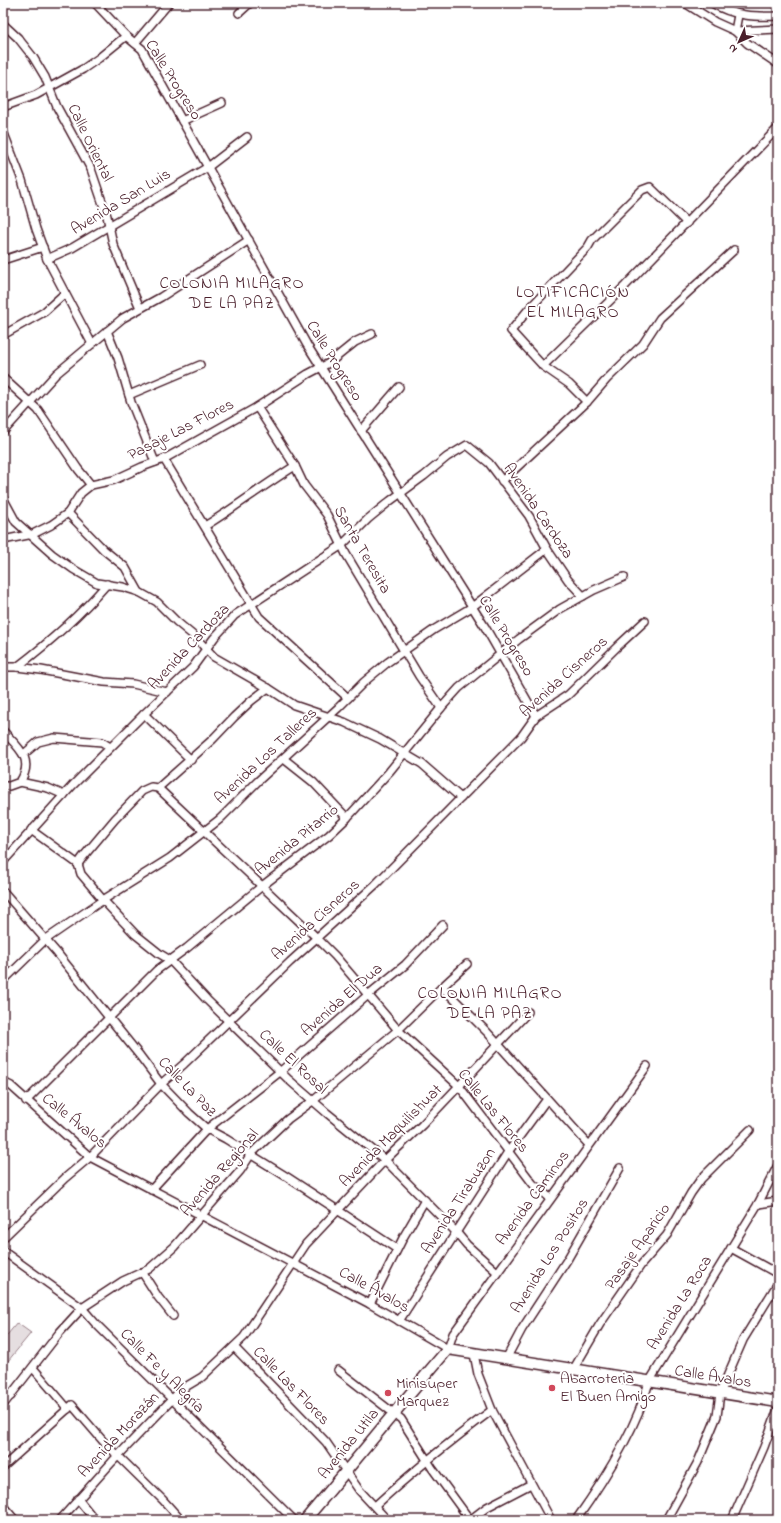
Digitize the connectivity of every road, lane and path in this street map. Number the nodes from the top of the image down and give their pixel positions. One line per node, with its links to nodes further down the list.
1 (95, 3): 12 (street, Calle Progreso)
2 (169, 3): 13 (street)
3 (250, 3): 6 (street)
4 (685, 3): 11 (street)
5 (712, 3): 7 (street)
6 (240, 13)
7 (738, 15): 8 (street); 11 (street)
8 (778, 16)
9 (3, 24): 15 (street, Calle Oriental)
10 (778, 29): 11 (street)
11 (735, 31): 14 (street)
12 (126, 36): 13 (street, Calle Progreso); 15 (street)
13 (135, 44): 18 (street, Calle Progreso)
14 (778, 64)
15 (49, 88): 17 (street); 24 (street, Calle Oriental)
16 (222, 103): 18 (street)
17 (3, 107)
18 (182, 121): 22 (street, Calle Progreso)
19 (778, 128): 23 (street)
20 (3, 131): 26 (street)
21 (248, 137): 22 (street, Avenida San Luis)
22 (208, 167): 24 (street, Avenida San Luis); 25 (street, Calle Progreso)
23 (687, 223): 37 (street); 37 (street)
24 (109, 225): 28 (street, Avenida San Luis); 31 (street, Calle Oriental)
25 (249, 240): 31 (street); 38 (street, Calle Progreso)
26 (43, 247): 28 (street); 29 (street)
27 (734, 250): 43 (street)
28 (47, 259): 30 (street)
29 (3, 260)
30 (65, 293): 33 (street); 35 (street)
31 (140, 308): 32 (street)
32 (106, 332): 35 (street); 41 (street)
33 (3, 334)
34 (372, 334): 38 (street, Pasaje Las Flores)
35 (92, 344): 42 (street)
36 (200, 365): 41 (street)
37 (543, 366): 43 (street)
38 (320, 367): 44 (street, Pasaje Las Flores); 45 (street, Calle Progreso)
39 (3, 378): 42 (street)
40 (400, 387): 45 (street)
41 (129, 395): 48 (street)
42 (30, 402): 46 (street); 51 (street)
43 (587, 402): 50 (street)
44 (257, 407): 47 (street, Pasaje Las Flores); 49 (street, Santa Teresita)
45 (360, 431): 52 (street, Calle Progreso)
46 (3, 432)
47 (164, 459): 48 (street, Pasaje Las Flores); 55 (street)
48 (155, 462): 51 (street, Pasaje Las Flores)
49 (295, 466): 55 (street); 58 (street, Santa Teresita)
50 (502, 480): 52 (street, Avenida Cardoza); 59 (street, Avenida Cardoza)
51 (91, 484): 54 (street)
52 (401, 494): 58 (street, Avenida Cardoza); 65 (street, Calle Progreso)
53 (3, 498): 56 (street)
54 (68, 513): 56 (street); 62 (street)
55 (205, 526): 64 (street)
56 (31, 535): 57 (street); 61 (street)
57 (3, 540)
58 (342, 545): 64 (street, Avenida Cardoza); 68 (street, Santa Teresita)
59 (547, 549): 63 (street, Avenida Cardoza); 65 (street, Avenida Los Talleres)
60 (624, 577): 63 (street, Avenida Pitarrio)
61 (107, 584): 62 (street); 71 (street)
62 (139, 592): 67 (street)
63 (583, 596): 69 (street, Avenida Pitarrio)
64 (252, 605): 67 (street, Avenida Cardoza); 74 (street)
65 (472, 607): 68 (street, Avenida Los Talleres); 69 (street, Calle Progreso)
66 (645, 621): 77 (street, Avenida Cisneros)
67 (206, 649): 72 (street); 73 (street, Avenida Cardoza)
68 (404, 651): 74 (street, Avenida Los Talleres); 75 (street, Santa Teresita)
69 (501, 654): 75 (street, Avenida Pitarrio); 77 (street, Calle Progreso)
70 (3, 667): 71 (street)
71 (17, 667): 73 (street)
72 (268, 688): 78 (street); 84 (street)
73 (167, 692): 76 (street, Avenida Cardoza)
74 (348, 698): 78 (street, Avenida Los Talleres)
75 (441, 708): 81 (street, Avenida Pitarrio)
76 (144, 714): 80 (street, Avenida Cardoza); 84 (street)
77 (536, 716): 89 (street, Avenida Cisneros)
78 (329, 717): 81 (street); 83 (street, Avenida Los Talleres)
79 (3, 731): 82 (street)
80 (110, 747): 82 (street); 88 (street, Avenida Cardoza)
81 (404, 753): 89 (street); 90 (street, Avenida Pitarrio)
82 (24, 754): 85 (street)
83 (284, 759): 90 (street); 92 (street, Avenida Los Talleres)
84 (191, 760): 87 (street)
85 (20, 782): 86 (street); 88 (street)
86 (3, 786)
87 (158, 788): 92 (street, Calle Las Flores); 94 (street)
88 (64, 795): 91 (street, Avenida Cardoza)
89 (461, 798): 99 (street, Avenida Cisneros)
90 (347, 818): 95 (street, Avenida Pitarrio)
91 (31, 830): 93 (street, Avenida Cardoza); 94 (street)
92 (204, 831): 95 (street, Calle Las Flores); 97 (street, Avenida Los Talleres)
93 (3, 862)
94 (78, 864): 97 (street, Calle El Rosal)
95 (262, 886): 99 (street, Calle Las Flores); 101 (street, Avenida Pitarrio)
96 (3, 891): 100 (street, Calle La Paz)
97 (104, 900): 100 (street, Avenida Los Talleres); 101 (street, Calle El Rosal)
98 (443, 925): 105 (street, Avenida El Dua)
99 (317, 938): 105 (street, Calle Las Flores); 108 (street, Avenida Cisneros)
100 (45, 940): 103 (street, Avenida Los Talleres); 107 (street, Calle La Paz)
101 (170, 960): 107 (street, Avenida Pitarrio); 108 (street, Calle El Rosal)
102 (467, 964): 104 (street, Avenida Regional)
103 (3, 981)
104 (442, 987): 109 (street, Avenida Regional); 110 (street)
105 (368, 995): 109 (street, Calle Las Flores); 112 (street, Avenida El Dua)
106 (528, 1012): 110 (street, Avenida Maquilishuat)
107 (109, 1018): 114 (street, Calle La Paz); 118 (street, Avenida Pitarrio)
108 (229, 1020): 112 (street, Calle El Rosal); 114 (street, Avenida Cisneros)
109 (398, 1030): 115 (street, Calle Las Flores); 117 (street, Avenida Regional)
110 (498, 1044): 115 (street, Avenida Maquilishuat); 116 (street)
111 (646, 1066): 121 (street, Avenida Caminos)
112 (281, 1071): 117 (street, Calle El Rosal); 119 (street, Avenida El Dua)
113 (3, 1082): 118 (street, Calle Ávalos)
114 (161, 1084): 119 (street, Calle La Paz); 124 (street, Avenida Cisneros)
115 (459, 1086): 122 (street, Calle Las Flores); 125 (street, Avenida Maquilishuat)
116 (547, 1099): 121 (street); 122 (street, Avenida Tirabuzon)
117 (314, 1100): 123 (street, Avenida Regional); 125 (street, Calle El Rosal)
118 (26, 1101): 124 (street, Calle Ávalos)
119 (208, 1129): 123 (street, Calle La Paz); 128 (street, Avenida El Dua)
120 (750, 1130): 155 (street, Pasaje Aparicio)
121 (589, 1145): 129 (street, Avenida Caminos)
122 (508, 1152): 129 (street, Calle Las Flores); 135 (street, Avenida Tirabuzon)
123 (251, 1154): 133 (street, Calle La Paz); 134 (street, Avenida Regional)
124 (90, 1157): 128 (street, Calle Ávalos); 136 (street, Avenida Cisneros)
125 (385, 1160): 130 (street, Calle El Rosal); 133 (street, Avenida Maquilishuat)
126 (778, 1165): 132 (street, Avenida La Roca)
127 (620, 1168): 152 (street, Avenida Los Positos)
128 (151, 1190): 134 (street, Calle Ávalos)
129 (550, 1198): 142 (street, Avenida Caminos)
130 (425, 1200): 135 (street, Calle El Rosal); 138 (street)
131 (778, 1202): 132 (street)
132 (758, 1204): 137 (street, Avenida La Roca)
133 (338, 1210): 138 (street, Calle La Paz); 140 (street, Avenida Maquilishuat)
134 (202, 1215): 140 (street, Calle Ávalos); 141 (street, Avenida Regional)
135 (456, 1232): 142 (street, Calle El Rosal); 148 (street, Avenida Tirabuzon)
136 (3, 1238)
137 (730, 1248): 143 (street); 156 (street, Avenida La Roca)
138 (397, 1249): 145 (street)
139 (3, 1251): 146 (street, Calle Fe y Alegría)
140 (293, 1263): 145 (street, Calle Ávalos); 149 (street, Avenida Morazán)
141 (142, 1272): 146 (street, Avenida Regional); 147 (street)
142 (498, 1272): 150 (street, Avenida Caminos)
143 (778, 1274)
144 (778, 1283): 158 (street)
145 (370, 1304): 148 (street, Calle Ávalos)
146 (82, 1308): 153 (street, Avenida Regional); 160 (street, Calle Fe y Alegría)
147 (172, 1316)
148 (399, 1321): 150 (street, Calle Ávalos)
149 (234, 1347): 160 (street, Avenida Morazán); 170 (street, Calle Las Flores)
150 (448, 1350): 151 (street, Calle Ávalos); 166 (street, Avenida Utila)
151 (474, 1354): 152 (street, Calle Ávalos); 165 (street)
152 (506, 1359): 155 (street, Calle Ávalos)
153 (33, 1368): 159 (street, Avenida Regional); 163 (street)
154 (338, 1370): 166 (street)
155 (573, 1370): 156 (street, Calle Ávalos)
156 (649, 1382): 158 (street, Calle Ávalos); 184 (street, Avenida La Roca)
157 (3, 1390): 159 (street)
158 (720, 1393): 161 (street, Calle Ávalos); 185 (street)
159 (11, 1396): 162 (street, Avenida Regional)
160 (172, 1400): 167 (street, Avenida Morazán); 179 (street, Calle Fe y Alegría)
161 (778, 1402)
162 (3, 1405)
163 (70, 1407): 167 (street); 169 (street)
164 (778, 1409): 186 (street)
165 (492, 1410): 168 (street); 171 (street)
166 (393, 1413): 168 (street); 170 (street, Avenida Utila)
167 (118, 1456): 172 (street, Avenida Morazán); 178 (street)
168 (427, 1460): 174 (street); 182 (street)
169 (3, 1467)
170 (347, 1471): 174 (street, Calle Las Flores); 180 (street, Avenida Utila)
171 (531, 1484): 182 (street); 183 (street)
172 (78, 1499): 176 (street, Avenida Morazán); 177 (street)
173 (3, 1506): 175 (street)
174 (375, 1506): 181 (street, Calle Las Flores)
175 (15, 1520)
176 (60, 1520)
177 (95, 1520)
178 (181, 1520)
179 (294, 1520)
180 (305, 1520)
181 (386, 1520)
182 (470, 1520)
183 (551, 1520)
184 (576, 1520)
185 (666, 1520)
186 (732, 1520)

